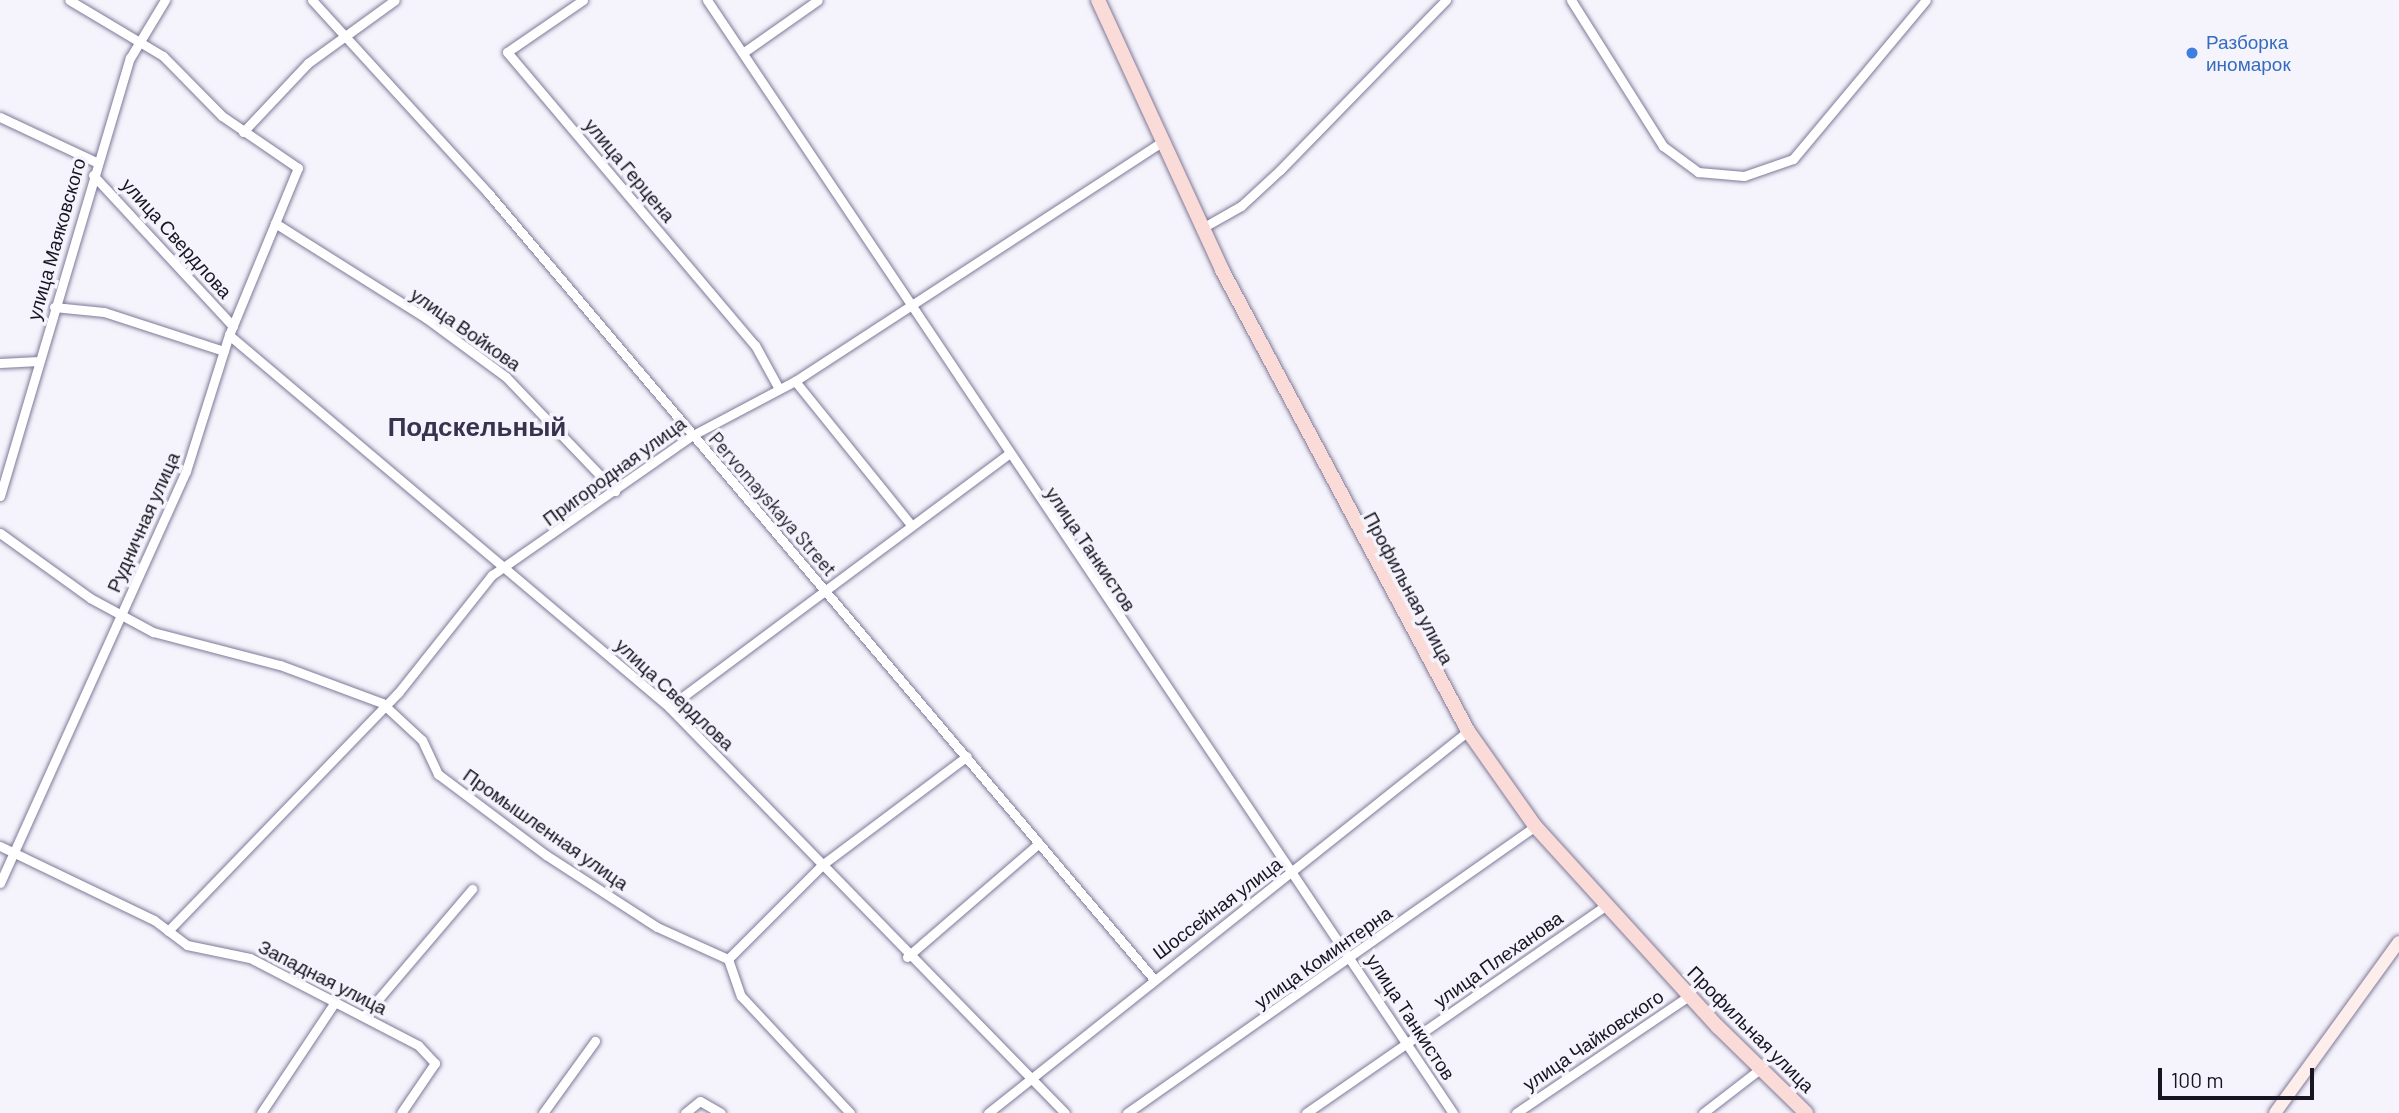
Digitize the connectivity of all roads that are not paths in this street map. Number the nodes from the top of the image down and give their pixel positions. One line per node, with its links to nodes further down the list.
1 (69, 0): 12 (street)
2 (165, 0): 14 (street, улица Маяковского)
3 (313, 0): 13 (street, Pervomayskaya Street)
4 (395, 0): 13 (street)
5 (583, 0): 30 (street, улица Герцена)
6 (707, 0): 15 (street, улица Танкистов)
7 (818, 0): 15 (street)
8 (1098, 0): 18 (main road, Профильная улица)
9 (1446, 0): 22 (street)
10 (1572, 0): 11 (street)
11 (1926, 0)
12 (92, 4): 14 (street)
13 (345, 32): 17 (street); 31 (street, Pervomayskaya Street)
14 (138, 42): 17 (street); 19 (street, улица Маяковского)
15 (744, 52): 24 (street, улица Танкистов)
16 (0, 117): 19 (street)
17 (243, 132): 21 (street, Рудничная улица)
18 (1164, 140): 22 (main road, Профильная улица); 24 (street, Пригородная улица)
19 (96, 163): 20 (street, улица Маяковского)
20 (93, 175): 23 (street, улица Маяковского); 25 (street, улица Свердлова)
21 (275, 223): 25 (street, Рудничная улица); 33 (street, улица Войкова)
22 (1204, 227): 42 (main road, Профильная улица)
23 (54, 307): 26 (street); 27 (street, улица Маяковского)
24 (910, 307): 29 (street, Пригородная улица); 32 (street, улица Танкистов)
25 (231, 330): 26 (street, Рудничная улица); 37 (street, улица Свердлова)
26 (224, 351): 39 (street, Рудничная улица)
27 (39, 361): 28 (street); 34 (street, улица Маяковского)
28 (0, 363)
29 (795, 380): 30 (street, Пригородная улица); 35 (street)
30 (778, 387): 31 (street, Пригородная улица)
31 (691, 436): 33 (street, Пригородная улица); 38 (street, Pervomayskaya Street)
32 (1007, 455): 35 (street); 49 (street, улица Танкистов)
33 (615, 491): 37 (street, Пригородная улица)
34 (0, 496)
35 (911, 525): 38 (street)
36 (0, 533): 39 (street, Промышленная улица)
37 (505, 568): 40 (street, Пригородная улица); 41 (street, улица Свердлова)
38 (824, 589): 41 (street); 43 (street, Pervomayskaya Street)
39 (120, 615): 40 (street, Промышленная улица); 47 (street, Рудничная улица)
40 (382, 703): 53 (street, Пригородная улица); 56 (street, Промышленная улица)
41 (669, 707): 48 (street, улица Свердлова)
42 (1468, 731): 44 (main road, Профильная улица); 49 (street, Шоссейная улица)
43 (967, 756): 45 (street, Pervomayskaya Street); 48 (street)
44 (1535, 826): 52 (main road, Профильная улица); 57 (street, улица Коминтерна)
45 (1039, 843): 55 (street); 58 (street, Pervomayskaya Street)
46 (0, 846): 47 (street, Западная улица)
47 (15, 853): 50 (street, Рудничная улица); 53 (street, Западная улица)
48 (822, 865): 55 (street, улица Свердлова); 56 (street)
49 (1293, 872): 57 (street, улица Танкистов); 58 (street, Шоссейная улица)
50 (0, 883)
51 (472, 889): 61 (street)
52 (1606, 905): 59 (main road, Профильная улица); 63 (street, улица Плеханова)
53 (168, 931): 60 (street, Западная улица)
54 (2399, 942): 80 (street)
55 (907, 957): 65 (street, улица Свердлова)
56 (728, 959): 71 (street)
57 (1352, 960): 63 (street, улица Танкистов); 74 (street, улица Коминтерна)
58 (1153, 978): 65 (street, Шоссейная улица)
59 (1690, 995): 64 (main road, Профильная улица); 77 (street, улица Чайковского)
60 (335, 1002): 61 (street, Западная улица); 66 (street)
61 (364, 1016): 67 (street, Западная улица)
62 (595, 1041): 68 (street)
63 (1408, 1045): 75 (street, улица Плеханова); 76 (street, улица Танкистов)
64 (1760, 1069): 78 (street); 79 (main road, Профильная улица)
65 (1027, 1077): 72 (street, Шоссейная улица); 73 (street, улица Свердлова)
66 (261, 1113)
67 (401, 1113)
68 (543, 1113)
69 (685, 1113): 70 (street)
70 (721, 1113)
71 (850, 1113)
72 (988, 1113)
73 (1065, 1113)
74 (1127, 1113)
75 (1306, 1113)
76 (1453, 1113)
77 (1516, 1113)
78 (1703, 1113)
79 (1806, 1113)
80 (2274, 1113)

